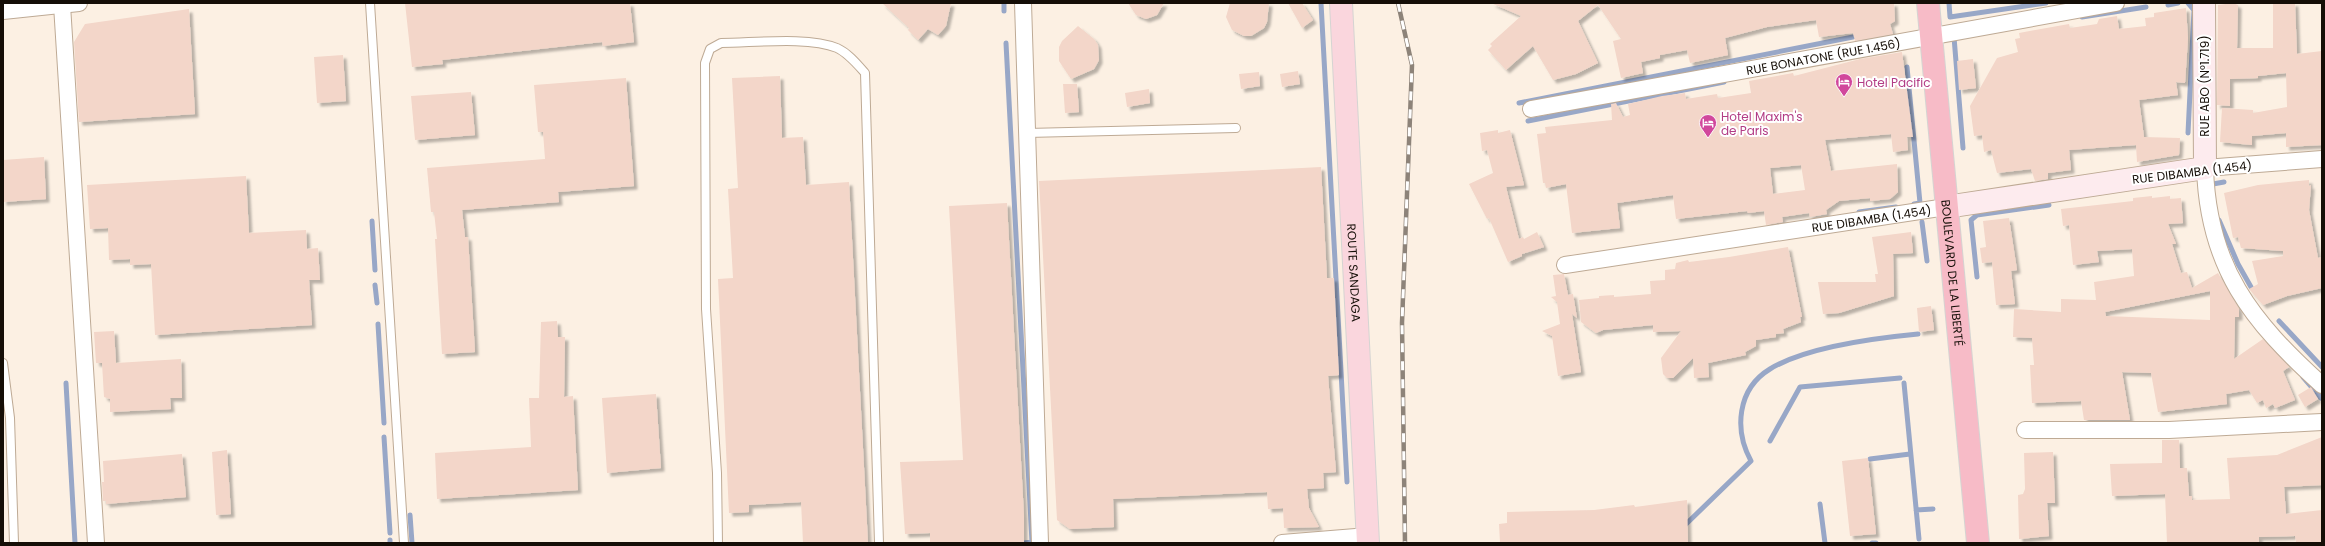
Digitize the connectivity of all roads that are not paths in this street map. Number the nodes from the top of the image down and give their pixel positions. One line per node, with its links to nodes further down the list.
1 (79, 3): 8 (street)
2 (370, 3): 25 (lane)
3 (1023, 3): 13 (street)
4 (1341, 3): 22 (main road, ROUTE SANDAGA)
5 (1928, 3): 10 (highway, BOULEVARD DE LA LIBERTÉ)
6 (2116, 3): 10 (street, RUE BONATONE (RUE 1.456))
7 (2204, 3): 15 (street, RUE ABO (N°1.719))
8 (62, 5): 9 (street); 24 (street)
9 (3, 11)
10 (1931, 36): 11 (street, RUE BONATONE (RUE 1.456)); 16 (highway, BOULEVARD DE LA LIBERTÉ)
11 (1531, 109)
12 (1236, 128): 13 (lane)
13 (1027, 133): 28 (street)
14 (2322, 159): 15 (street, RUE DIBAMBA (1.454))
15 (2205, 168): 16 (street, RUE DIBAMBA (1.454)); 19 (street)
16 (1946, 207): 17 (street, RUE DIBAMBA (1.454)); 30 (highway, BOULEVARD DE LA LIBERTÉ)
17 (1565, 265)
18 (3, 363): 23 (lane)
19 (2322, 385)
20 (2322, 422): 21 (street)
21 (2025, 430)
22 (1368, 540): 29 (street)
23 (14, 543)
24 (96, 543)
25 (404, 543)
26 (718, 543): 27 (lane)
27 (879, 543)
28 (1040, 543)
29 (1282, 543)
30 (1978, 543)

